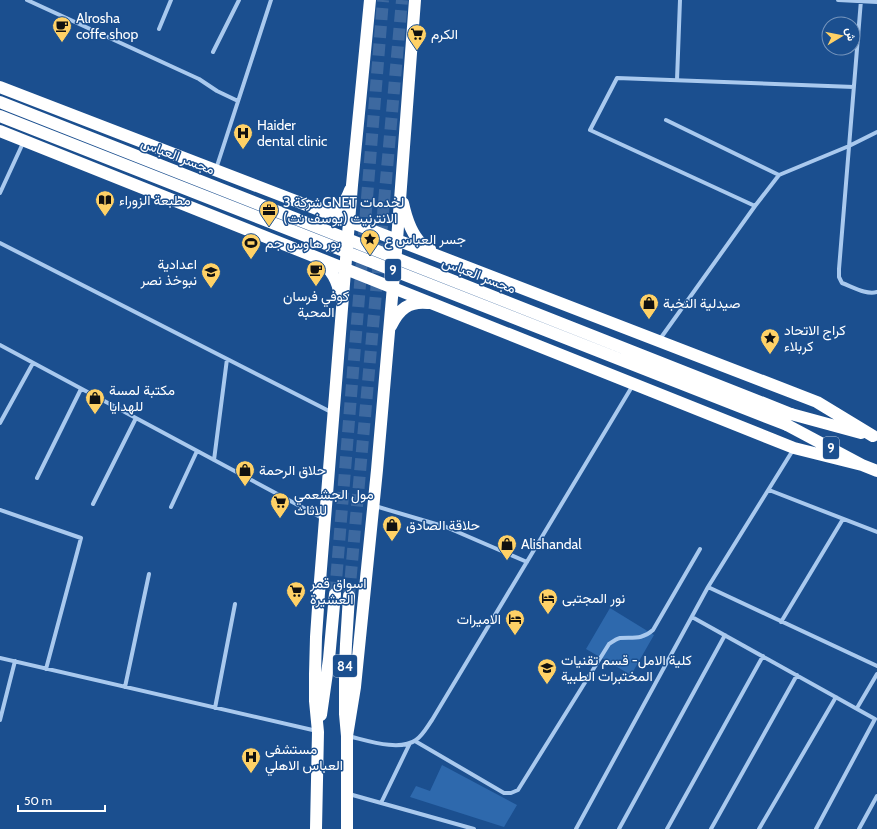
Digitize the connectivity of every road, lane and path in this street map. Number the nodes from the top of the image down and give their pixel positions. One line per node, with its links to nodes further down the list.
1 (27, 0): 16 (street)
2 (171, 0): 11 (street)
3 (239, 0): 12 (street)
4 (271, 0): 16 (street)
5 (370, 0): 26 (highway)
6 (416, 0): 27 (highway)
7 (680, 0): 13 (street)
8 (838, 0): 9 (street)
9 (861, 1): 10 (street); 15 (street)
10 (877, 2)
11 (159, 29)
12 (213, 52)
13 (677, 80): 15 (street); 29 (street)
14 (0, 87): 24 (highway)
15 (854, 87): 23 (street)
16 (238, 101): 24 (street)
17 (0, 102): 50 (highway, مجسر العباس / 9, bridge)
18 (0, 116): 50 (highway, مجسر العباس / 9, bridge)
19 (666, 120): 25 (street)
20 (0, 131): 22 (highway)
21 (877, 132): 23 (street)
22 (24, 141): 28 (street); 34 (highway)
23 (849, 146): 25 (street); 38 (street)
24 (216, 170): 30 (highway)
25 (779, 175): 29 (street)
26 (352, 186): 30 (highway); 31 (highway)
27 (401, 190): 32 (highway); 35 (highway)
28 (0, 194)
29 (755, 206): 42 (street)
30 (324, 211): 31 (highway)
31 (349, 221): 32 (highway); 36 (highway)
32 (397, 240): 35 (highway); 37 (highway)
33 (0, 243): 44 (street)
34 (312, 256): 36 (highway); 40 (highway)
35 (441, 257): 42 (highway)
36 (345, 269): 37 (highway); 40 (highway)
37 (392, 288): 39 (highway); 41 (highway)
38 (877, 292)
39 (433, 304): 41 (highway); 46 (highway)
40 (342, 307): 48 (highway)
41 (389, 328): 61 (highway)
42 (658, 340): 52 (highway)
43 (0, 345): 45 (street)
44 (227, 359): 48 (street); 55 (street)
45 (33, 363): 47 (street); 51 (street)
46 (634, 384): 53 (highway); 68 (street)
47 (81, 388): 49 (street); 58 (street)
48 (333, 414): 64 (highway)
49 (136, 418): 54 (street); 60 (street)
50 (789, 419): 52 (highway, 9); 56 (highway, 9)
51 (0, 423)
52 (875, 437)
53 (794, 448): 56 (highway); 59 (street)
54 (197, 450): 55 (street); 62 (street)
55 (214, 460): 64 (street)
56 (862, 464): 57 (highway, 9)
57 (877, 471)
58 (37, 478)
59 (769, 490): 65 (street); 70 (street)
60 (93, 504)
61 (373, 506): 68 (street); 90 (highway)
62 (172, 507)
63 (0, 510): 81 (street)
64 (324, 519): 89 (highway)
65 (843, 519): 66 (street); 75 (street)
66 (877, 532)
67 (700, 549): 91 (street)
68 (527, 562): 91 (street)
69 (149, 574): 84 (street)
70 (708, 587): 74 (street); 75 (street)
71 (335, 594): 89 (highway, 84)
72 (349, 596): 90 (highway, 84)
73 (235, 604): 86 (street)
74 (692, 617): 76 (street); 99 (street)
75 (781, 622): 80 (street)
76 (725, 635): 77 (street); 100 (street)
77 (763, 656): 83 (street); 101 (street)
78 (0, 658): 79 (street)
79 (15, 661): 81 (street); 88 (street)
80 (877, 666)
81 (46, 669): 84 (street)
82 (877, 674): 87 (street)
83 (797, 675): 85 (street); 102 (street)
84 (125, 687): 86 (street)
85 (836, 697): 87 (street); 103 (street)
86 (215, 708): 89 (street)
87 (857, 708): 104 (street)
88 (0, 720)
89 (318, 732): 96 (highway, 84)
90 (347, 736): 92 (street); 93 (highway, 84)
91 (415, 741): 92 (street)
92 (410, 743): 95 (street)
93 (347, 793): 95 (street); 97 (highway, 84)
94 (877, 796): 105 (street)
95 (381, 803): 98 (street)
96 (316, 829)
97 (347, 829)
98 (474, 829)
99 (576, 829)
100 (619, 829)
101 (666, 829)
102 (711, 829)
103 (759, 829)
104 (816, 829)
105 (859, 829)

